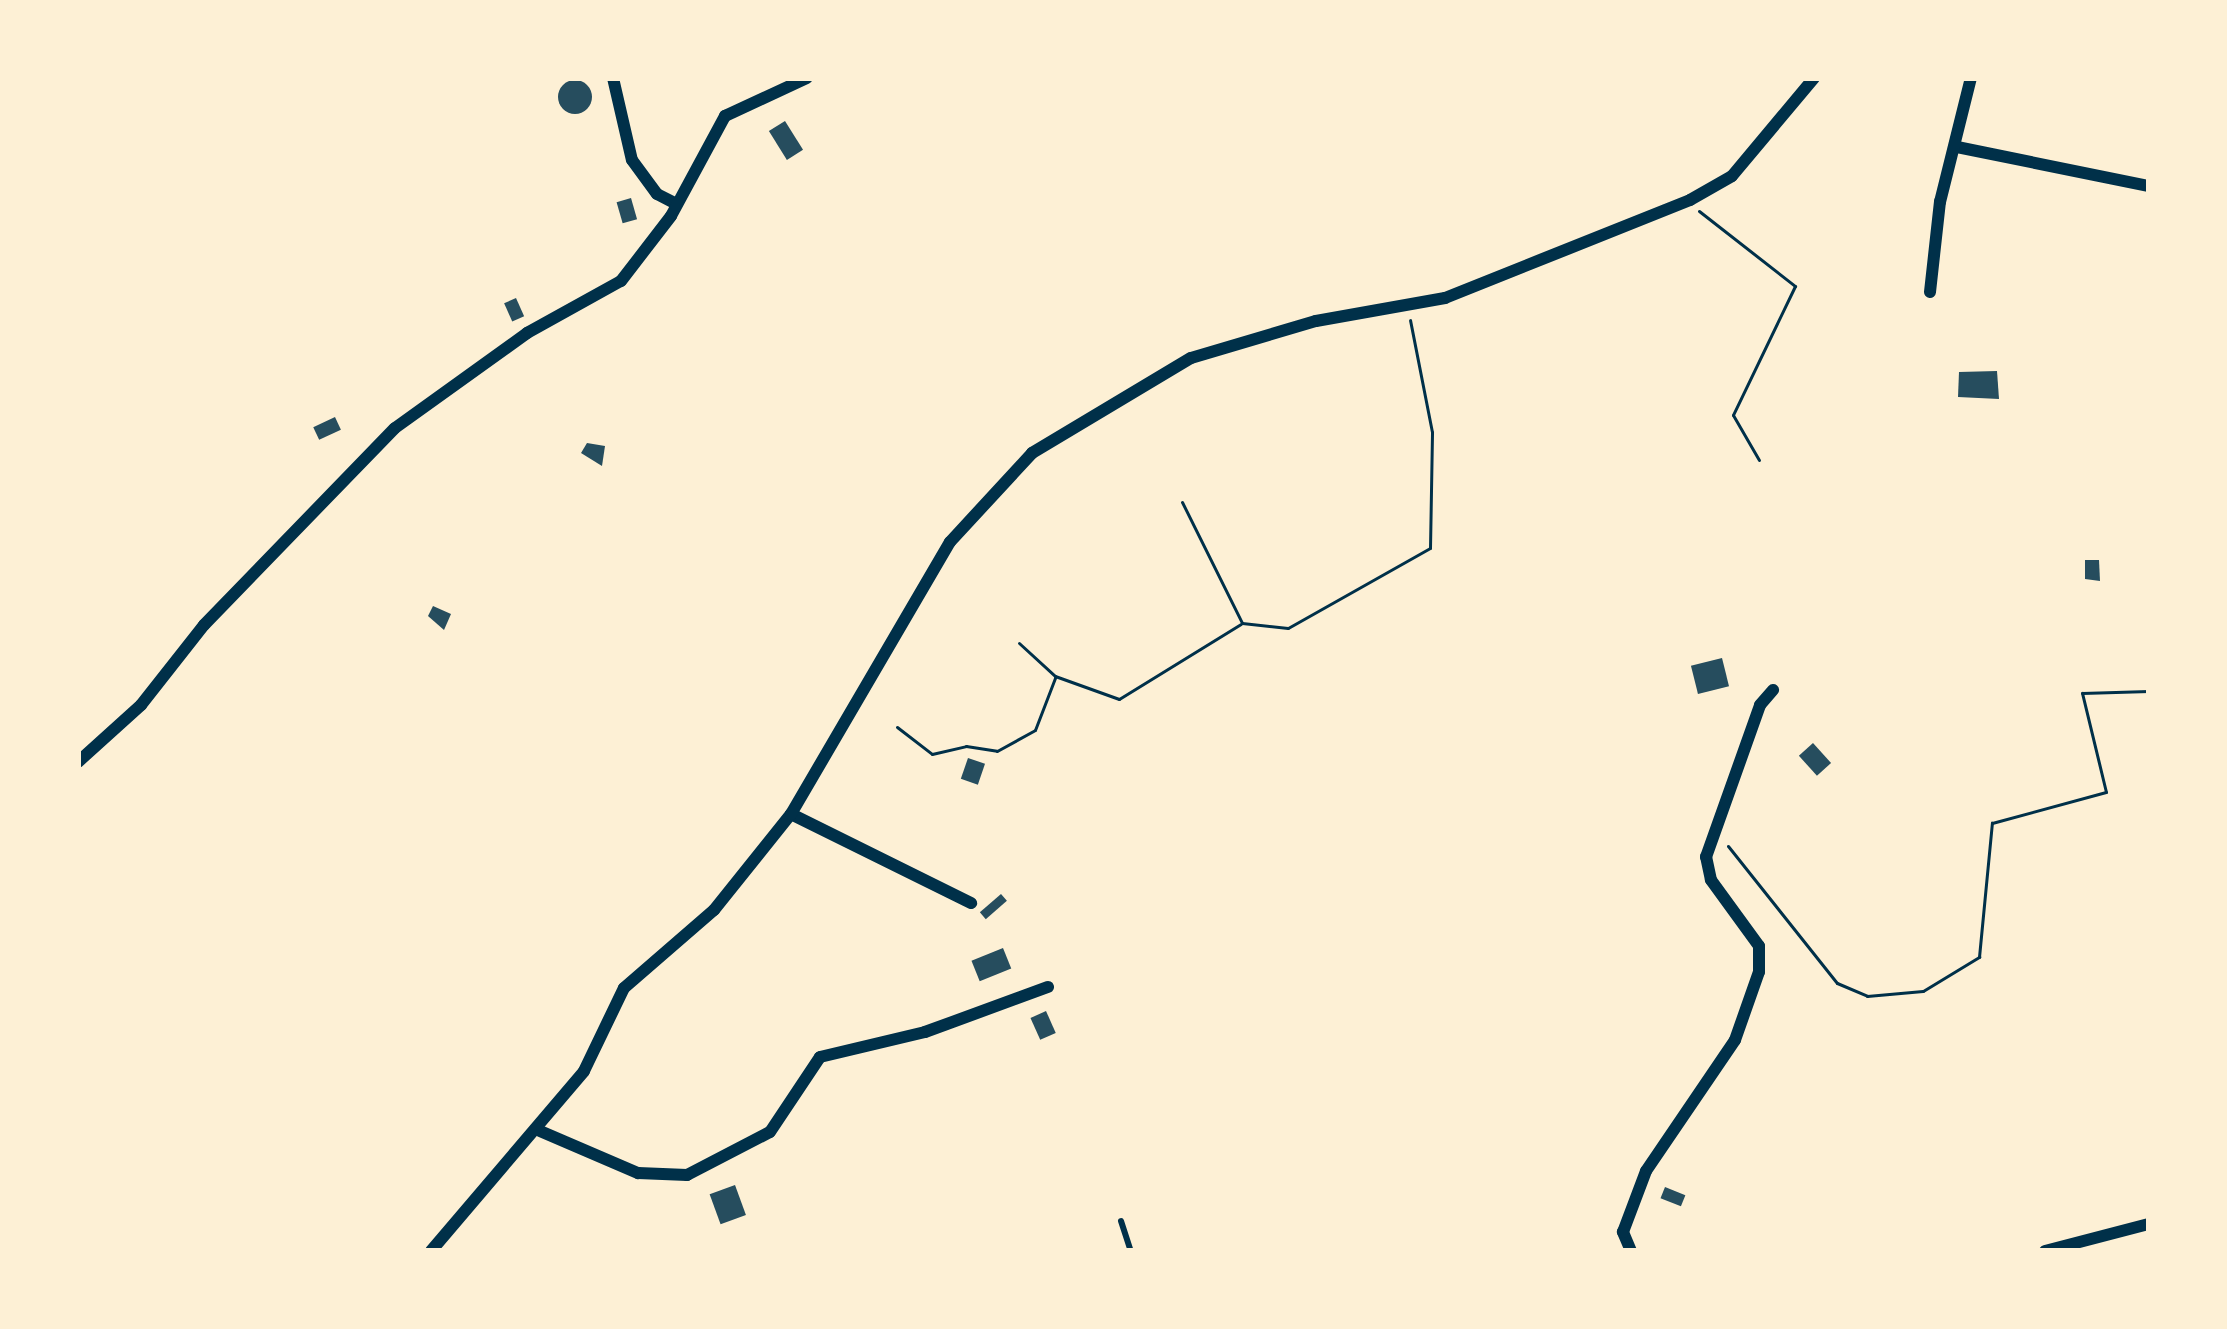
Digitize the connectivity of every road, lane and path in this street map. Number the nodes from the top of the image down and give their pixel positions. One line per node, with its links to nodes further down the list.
1 (614, 78): 8 (street)
2 (806, 78): 8 (street)
3 (1814, 78): 7 (street)
4 (1972, 78): 5 (street)
5 (1957, 147): 6 (street); 9 (street)
6 (2149, 186)
7 (1690, 200): 10 (street); 11 (path)
8 (676, 203): 19 (street)
9 (1930, 292)
10 (1407, 306): 13 (path); 20 (street)
11 (1759, 460)
12 (1182, 502): 13 (path)
13 (1242, 623): 15 (path)
14 (1019, 643): 15 (path)
15 (1055, 676): 18 (path)
16 (1773, 690): 21 (street)
17 (2149, 691): 21 (path)
18 (897, 727)
19 (78, 762)
20 (791, 814): 22 (street); 24 (street)
21 (1710, 847): 29 (street)
22 (971, 903)
23 (1048, 987): 24 (street)
24 (540, 1131): 27 (street)
25 (1121, 1221): 28 (lane)
26 (2149, 1224): 30 (street)
27 (430, 1251)
28 (1131, 1251)
29 (1630, 1251)
30 (2045, 1251)

